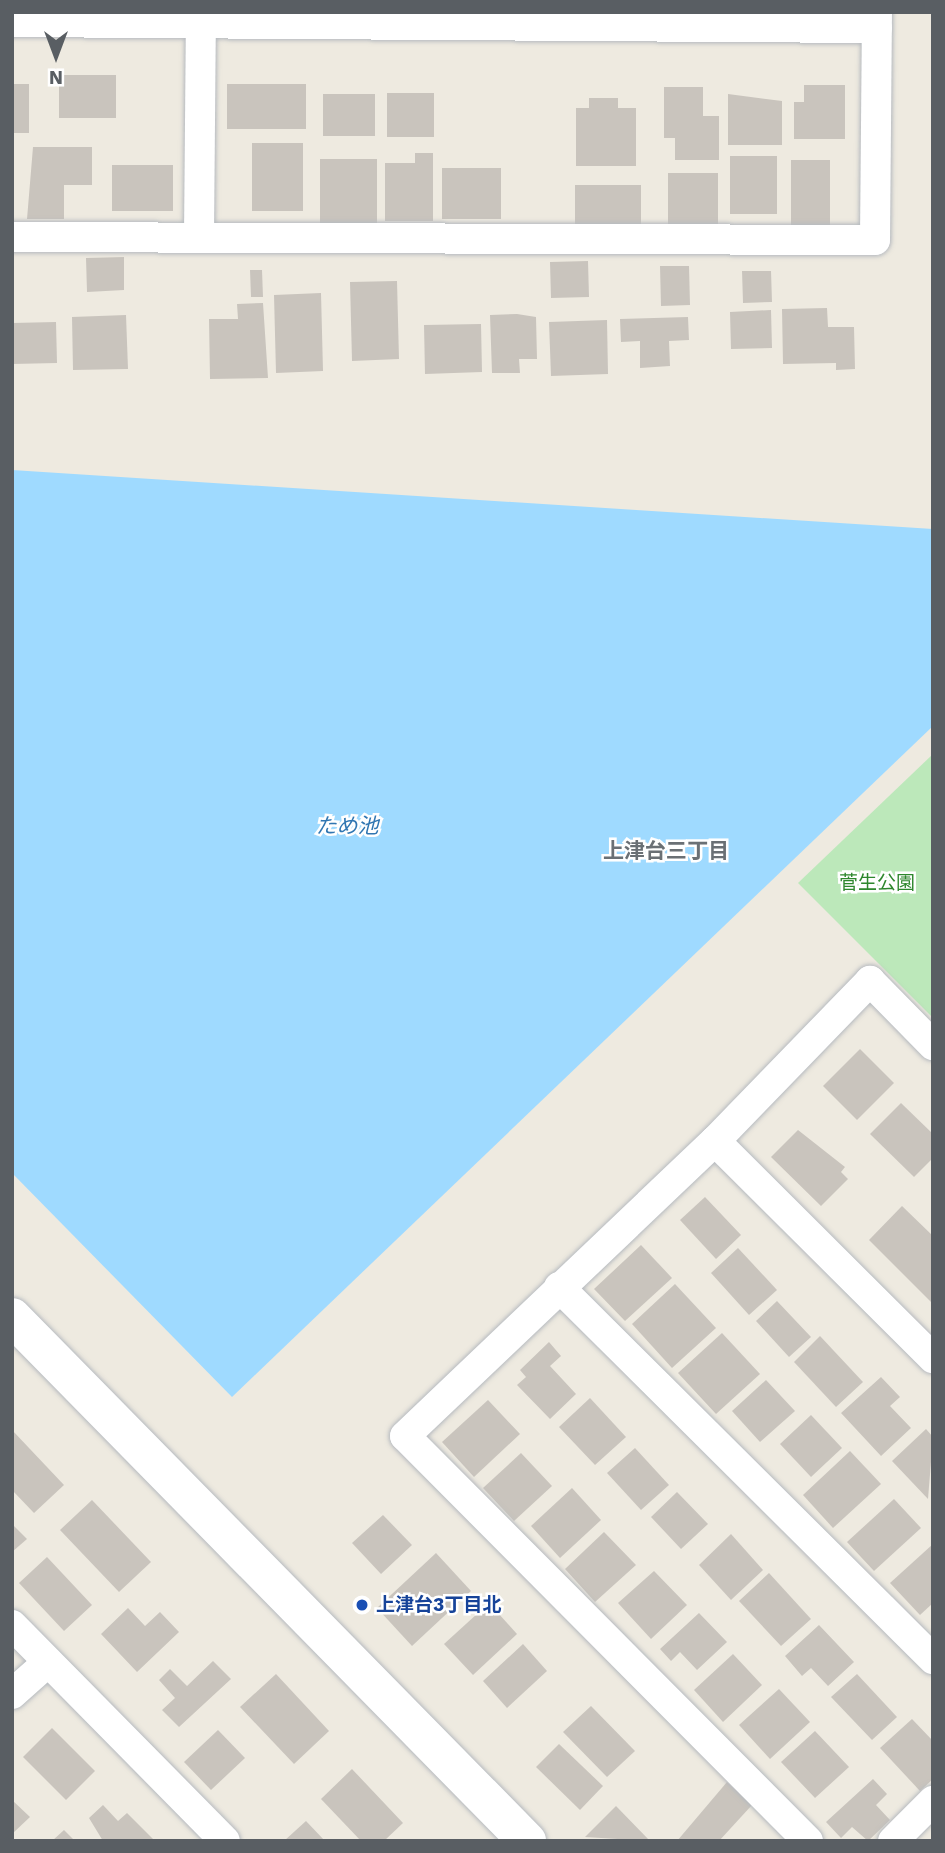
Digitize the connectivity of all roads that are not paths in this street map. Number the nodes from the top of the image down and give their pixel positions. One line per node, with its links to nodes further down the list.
1 (201, 17): 2 (street); 3 (street); 5 (street)
2 (877, 20): 5 (street)
3 (12, 22)
4 (12, 237): 5 (street)
5 (199, 237)
6 (933, 1045): 7 (street)
7 (715, 1141): 8 (street); 10 (street)
8 (559, 1287): 12 (street); 18 (street)
9 (12, 1317): 17 (street)
10 (933, 1358)
11 (12, 1625): 13 (street)
12 (933, 1659)
13 (48, 1662): 14 (street); 16 (street)
14 (12, 1694)
15 (933, 1801): 19 (street)
16 (225, 1841)
17 (527, 1841)
18 (808, 1841)
19 (893, 1841)

